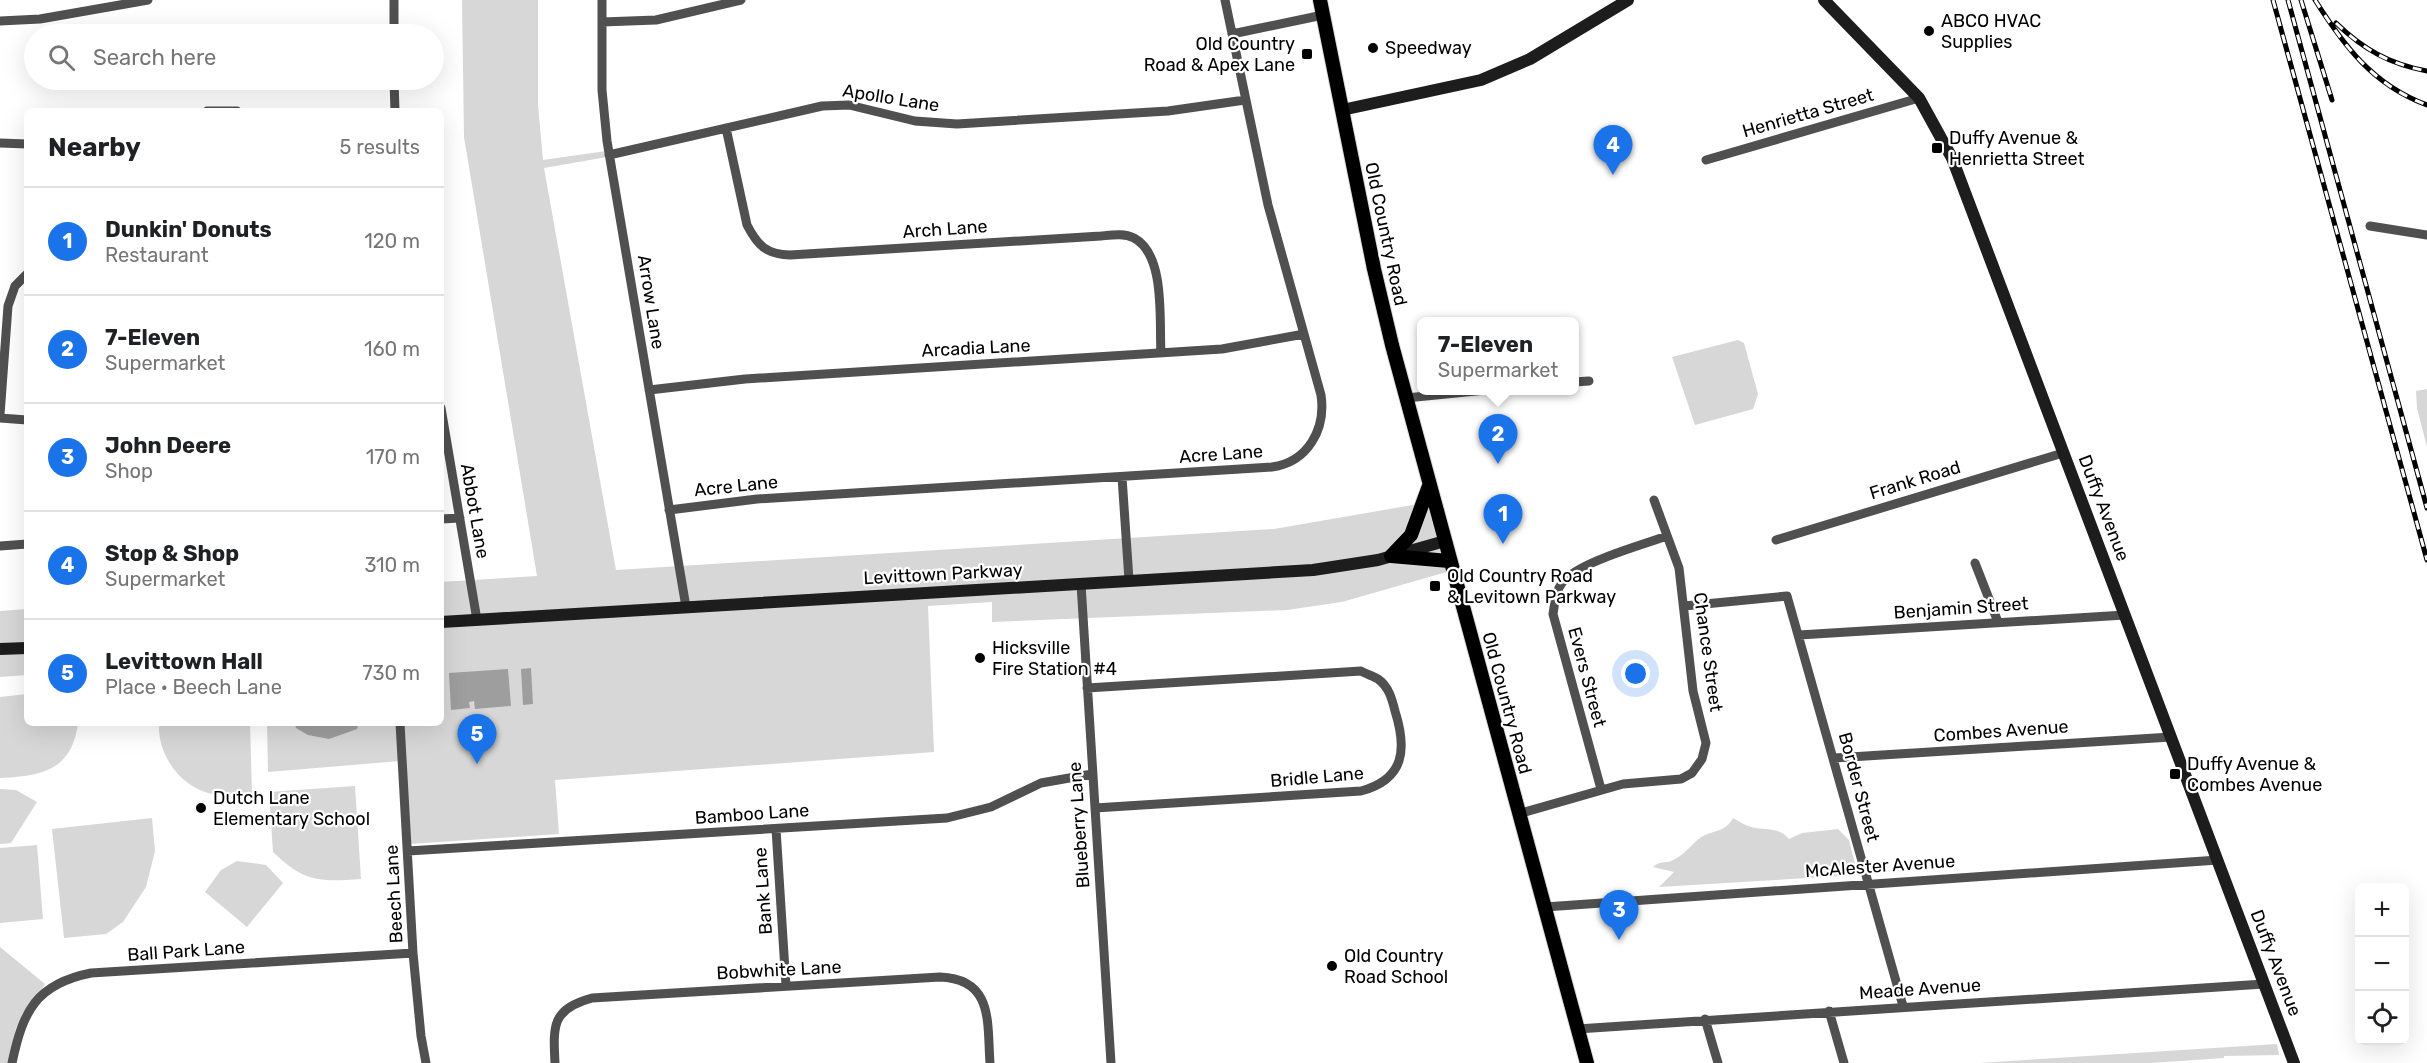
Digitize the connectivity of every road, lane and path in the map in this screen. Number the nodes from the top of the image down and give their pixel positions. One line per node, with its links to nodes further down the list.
1 (148, 0): 10 (street)
2 (394, 0): 12 (street)
3 (602, 0): 11 (street, Arrow Lane)
4 (741, 0): 11 (street)
5 (1225, 0): 13 (street, Acre Lane)
6 (1320, 0): 9 (main road, Old Country Road)
7 (1629, 0): 18 (street)
8 (1824, 0): 15 (street, Duffy Avenue)
9 (1323, 15): 13 (street); 18 (main road, Old Country Road)
10 (0, 21)
11 (602, 22): 22 (street, Arrow Lane)
12 (394, 24)
13 (1232, 34): 16 (street, Acre Lane)
14 (394, 90): 17 (street)
15 (1919, 98): 23 (street, Henrietta Street); 37 (street, Duffy Avenue)
16 (1245, 99): 19 (street, Apollo Lane); 27 (street, Acre Lane)
17 (395, 108)
18 (1342, 110): 33 (main road, Old Country Road)
19 (726, 128): 22 (street, Apollo Lane); 28 (street, Arch Lane)
20 (0, 143): 21 (street)
21 (24, 144)
22 (609, 155): 31 (street, Arrow Lane)
23 (1706, 160)
24 (2370, 226): 25 (street)
25 (2427, 235)
26 (24, 277): 34 (street)
27 (1304, 334): 28 (street, Arcadia Lane); 38 (street, Acre Lane)
28 (1161, 353): 31 (street, Arcadia Lane)
29 (1588, 381): 30 (street)
30 (1579, 382)
31 (649, 390): 41 (street, Arrow Lane)
32 (1437, 395): 33 (street)
33 (1407, 398): 39 (main road, Old Country Road)
34 (0, 417): 35 (street)
35 (24, 420)
36 (444, 425): 42 (street, Abbot Lane)
37 (2064, 453): 45 (street, Frank Road); 56 (street, Duffy Avenue)
38 (1122, 477): 41 (street, Acre Lane); 52 (street)
39 (1429, 486): 46 (main road, Old Country Road); 49 (main road)
40 (1654, 500): 44 (street, Chance Street)
41 (669, 510): 55 (street, Arrow Lane)
42 (460, 518): 43 (street); 57 (street, Abbot Lane)
43 (444, 519)
44 (1667, 536): 54 (street, Chance Street); 68 (street, Evers Street)
45 (1776, 540)
46 (1445, 541): 49 (street, Levittown Parkway); 50 (main road, Old Country Road)
47 (24, 544): 48 (street)
48 (0, 546)
49 (1391, 556): 50 (main road); 52 (street, Levittown Parkway)
50 (1449, 561): 70 (main road, Old Country Road)
51 (1975, 562): 59 (street)
52 (1129, 580): 53 (street, Levittown Parkway)
53 (1081, 584): 55 (street, Levittown Parkway); 63 (street, Blueberry Lane)
54 (1684, 606): 60 (street, Border Street); 68 (street, Chance Street)
55 (686, 607): 57 (street, Levittown Parkway)
56 (2125, 615): 59 (street, Benjamin Street); 65 (street, Duffy Avenue)
57 (477, 620): 58 (street, Levittown Parkway)
58 (444, 622)
59 (1998, 622): 60 (street, Benjamin Street)
60 (1799, 635): 66 (street, Border Street)
61 (24, 648): 62 (street)
62 (0, 650)
63 (1087, 688): 67 (street, Blueberry Lane); 69 (street, Bridle Lane)
64 (399, 726): 72 (street, Beech Lane)
65 (2171, 738): 66 (street, Combes Avenue); 73 (street, Duffy Avenue)
66 (1834, 758): 74 (street, Border Street)
67 (1092, 774): 69 (street, Blueberry Lane); 71 (street, Bamboo Lane)
68 (1600, 789): 70 (street, Chance Street)
69 (1095, 808): 87 (street, Blueberry Lane)
70 (1518, 814): 75 (main road, Old Country Road)
71 (776, 829): 72 (street, Bamboo Lane); 78 (street, Bank Lane)
72 (408, 851): 76 (street, Beech Lane)
73 (2218, 860): 74 (street, McAlester Avenue); 77 (street, Duffy Avenue)
74 (1868, 883): 75 (street, McAlester Avenue); 79 (street, Border Street)
75 (1545, 907): 82 (main road, Old Country Road)
76 (413, 953): 83 (street, Ball Park Lane); 84 (street, Beech Lane)
77 (2264, 984): 79 (street, Meade Avenue); 91 (street, Duffy Avenue)
78 (786, 986): 85 (street, Bobwhite Lane); 86 (street, Bobwhite Lane)
79 (1903, 1006): 80 (street, Meade Avenue)
80 (1829, 1011): 81 (street, Meade Avenue); 90 (street)
81 (1705, 1019): 82 (street, Meade Avenue); 89 (street)
82 (1577, 1029): 88 (main road, Old Country Road)
83 (12, 1063)
84 (426, 1063)
85 (555, 1063)
86 (990, 1063)
87 (1111, 1063)
88 (1587, 1063)
89 (1718, 1063)
90 (1844, 1063)
91 (2294, 1063)

